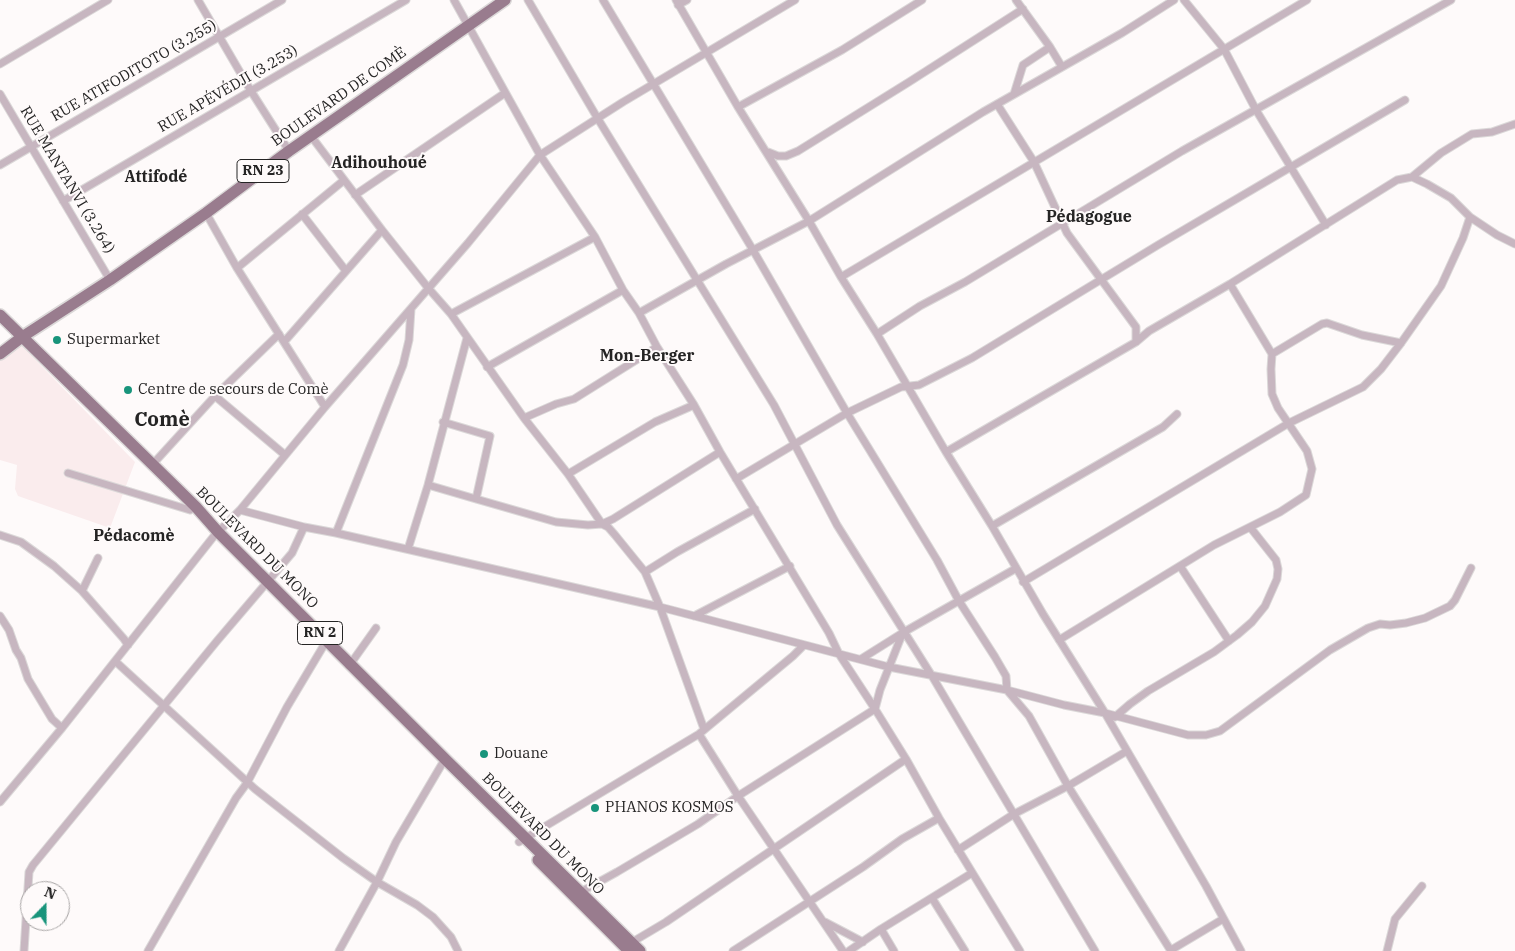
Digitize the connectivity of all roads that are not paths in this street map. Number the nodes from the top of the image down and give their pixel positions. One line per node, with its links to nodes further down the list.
1 (108, 0): 24 (street)
2 (198, 0): 20 (street)
3 (282, 0): 20 (street, RUE ATIFODITOTO (3.255))
4 (406, 0): 27 (street, RUE APÉVÉDJI (3.253))
5 (454, 0): 19 (street)
6 (505, 0): 19 (main road, BOULEVARD DE COMÈ / RN 23)
7 (528, 0): 35 (street)
8 (602, 0): 26 (street)
9 (687, 0): 17 (street)
10 (795, 0): 23 (street)
11 (922, 0): 33 (street)
12 (1016, 0): 18 (street)
13 (1174, 0): 25 (street)
14 (1184, 0): 22 (street)
15 (1308, 0): 22 (street)
16 (1450, 0): 34 (street)
17 (677, 2): 23 (street)
18 (1023, 9): 21 (street); 40 (street)
19 (468, 25): 28 (street); 37 (main road, BOULEVARD DE COMÈ / RN 23)
20 (220, 36): 27 (street); 38 (street, RUE ATIFODITOTO (3.255))
21 (1050, 47): 25 (street); 30 (street)
22 (1224, 49): 34 (street); 42 (street)
23 (707, 53): 26 (street); 33 (street)
24 (0, 64)
25 (1062, 68): 30 (street)
26 (653, 84): 35 (street); 58 (street)
27 (251, 91): 39 (street); 48 (street, RUE APÉVÉDJI (3.253))
28 (505, 93): 41 (street); 47 (street)
29 (0, 94): 38 (street, RUE MANTANVI (3.264))
30 (1014, 94): 32 (street)
31 (1405, 100): 44 (street)
32 (997, 104): 42 (street); 52 (street)
33 (738, 107): 40 (street)
34 (1256, 110): 44 (street); 53 (street)
35 (598, 119): 41 (street); 64 (street)
36 (1515, 124): 45 (street)
37 (311, 136): 39 (main road, BOULEVARD DE COMÈ / RN 23); 46 (street)
38 (31, 147): 43 (street, RUE ATIFODITOTO (3.255)); 48 (street, RUE MANTANVI (3.264))
39 (289, 151): 49 (main road, BOULEVARD DE COMÈ / RN 23)
40 (768, 152): 52 (street)
41 (540, 155): 56 (street); 66 (street)
42 (1034, 162): 53 (street); 61 (street)
43 (0, 165)
44 (1291, 168): 54 (street); 62 (street)
45 (1412, 177): 51 (street); 54 (street)
46 (343, 181): 47 (street); 50 (street)
47 (355, 195): 55 (street)
48 (63, 201): 63 (street, RUE MANTANVI (3.264))
49 (206, 213): 59 (street); 63 (main road, BOULEVARD DE COMÈ / RN 23)
50 (302, 214): 59 (street); 60 (street)
51 (1470, 216): 57 (street); 81 (street)
52 (809, 221): 58 (street); 61 (street)
53 (1063, 224): 62 (street); 76 (street)
54 (1326, 225): 65 (street)
55 (382, 230): 60 (street); 66 (street)
56 (595, 236): 67 (street); 71 (street)
57 (1515, 244)
58 (753, 250): 64 (street); 90 (street)
59 (237, 268): 75 (street)
60 (346, 271): 79 (street)
61 (841, 277): 76 (street)
62 (1100, 279): 73 (street); 86 (street)
63 (110, 280): 77 (main road, BOULEVARD DE COMÈ / RN 23)
64 (698, 281): 69 (street); 95 (street)
65 (1230, 284): 74 (street); 84 (street)
66 (429, 289): 68 (street); 71 (street)
67 (623, 290): 69 (street); 85 (street)
68 (411, 309): 89 (street); 112 (street)
69 (639, 313): 82 (street)
70 (0, 314): 77 (main road, BOULEVARD DU MONO / RN 2)
71 (451, 314): 78 (street)
72 (0, 321): 77 (main road, BOULEVARD DU MONO / RN 2)
73 (1136, 327): 74 (street); 80 (street)
74 (1149, 331): 80 (street)
75 (279, 334): 79 (street); 87 (street)
76 (878, 334): 86 (street)
77 (21, 338): 83 (main road, BOULEVARD DE COMÈ); 99 (main road, BOULEVARD DU MONO / RN 2); 106 (main road, BOULEVARD DU MONO / RN 2)
78 (467, 338): 85 (street); 93 (street)
79 (284, 342): 89 (street)
80 (1136, 342): 97 (street)
81 (1401, 343): 84 (street); 94 (street)
82 (657, 347): 88 (street); 92 (street)
83 (0, 354)
84 (1272, 354): 94 (street)
85 (487, 367): 92 (street)
86 (908, 385): 90 (street); 97 (street)
87 (215, 396): 98 (street); 99 (street)
88 (694, 405): 96 (street); 101 (street)
89 (325, 407): 98 (street)
90 (847, 413): 95 (street); 125 (street)
91 (1177, 414): 109 (street)
92 (524, 418): 101 (street)
93 (443, 422): 103 (street); 104 (street)
94 (1289, 422): 111 (street); 122 (street)
95 (793, 444): 102 (street); 130 (street)
96 (720, 452): 102 (street); 108 (street)
97 (946, 452): 109 (street)
98 (285, 455): 107 (street)
99 (152, 465): 113 (main road, BOULEVARD DU MONO / RN 2)
100 (68, 473): 106 (street)
101 (568, 474): 108 (street)
102 (736, 479): 105 (street)
103 (428, 485): 104 (street); 115 (street)
104 (476, 499): 108 (street)
105 (755, 509): 117 (street); 121 (street)
106 (190, 510): 113 (main road, BOULEVARD DU MONO / RN 2)
107 (240, 510): 110 (street); 113 (street)
108 (602, 524): 121 (street)
109 (992, 526): 120 (street)
110 (304, 527): 112 (street); 123 (street)
111 (1250, 527): 118 (street); 132 (street)
112 (336, 533): 115 (street)
113 (216, 534): 123 (main road, BOULEVARD DU MONO / RN 2); 133 (street)
114 (0, 535): 124 (street)
115 (408, 549): 126 (street)
116 (98, 558): 124 (street)
117 (790, 566): 128 (street); 136 (street)
118 (1180, 566): 131 (street); 132 (street)
119 (1471, 568): 146 (street)
120 (1015, 569): 122 (street); 125 (street)
121 (645, 572): 126 (street)
122 (1023, 582): 131 (street)
123 (266, 583): 134 (main road, BOULEVARD DU MONO / RN 2); 139 (main road, BOULEVARD DU MONO / RN 2); 143 (street)
124 (82, 591): 133 (street)
125 (959, 601): 130 (street); 142 (street)
126 (660, 607): 128 (street); 148 (street)
127 (0, 616): 147 (street)
128 (694, 616): 135 (street)
129 (376, 628): 139 (street)
130 (904, 632): 137 (street); 140 (street); 141 (street)
131 (1059, 640): 145 (street)
132 (1229, 641): 146 (street)
133 (128, 645): 138 (street)
134 (324, 645): 139 (main road, BOULEVARD DU MONO / RN 2); 152 (street)
135 (804, 645): 136 (street); 148 (street)
136 (839, 654): 137 (street); 144 (street)
137 (861, 659): 140 (street)
138 (115, 661): 143 (street); 147 (street)
139 (349, 666): 151 (main road, BOULEVARD DU MONO / RN 2); 158 (main road, BOULEVARD DU MONO / RN 2)
140 (889, 667): 141 (street); 144 (street)
141 (932, 676): 142 (street); 156 (street)
142 (1008, 690): 145 (street); 153 (street)
143 (164, 705): 152 (street); 172 (street)
144 (875, 709): 150 (street); 154 (street)
145 (1105, 712): 146 (street); 149 (street)
146 (1115, 717)
147 (62, 728): 155 (street)
148 (701, 732): 154 (street); 158 (street)
149 (1127, 751): 153 (street); 167 (street)
150 (906, 759): 157 (street); 159 (street)
151 (442, 764): 158 (main road, BOULEVARD DU MONO / RN 2); 162 (street)
152 (247, 783): 162 (street); 173 (street)
153 (1068, 786): 156 (street); 184 (street)
154 (738, 796): 159 (street); 164 (street)
155 (0, 802)
156 (1014, 814): 160 (street); 183 (street)
157 (939, 818): 160 (street); 166 (street)
158 (522, 840): 164 (main road, BOULEVARD DU MONO / RN 2)
159 (774, 849): 166 (street); 171 (street)
160 (958, 850): 161 (street)
161 (972, 873): 165 (street); 182 (street)
162 (377, 882): 174 (street); 175 (street)
163 (1422, 886): 186 (street)
164 (577, 894): 171 (main road, BOULEVARD DU MONO / RN 2)
165 (932, 898): 169 (street); 181 (street)
166 (809, 901): 168 (street); 177 (street)
167 (1223, 919): 184 (street); 185 (street)
168 (824, 922): 170 (street); 178 (street)
169 (881, 929): 170 (street); 180 (street)
170 (862, 942): 179 (street)
171 (628, 947): 176 (main road, BOULEVARD DU MONO / RN 2)
172 (24, 951)
173 (148, 951)
174 (338, 951)
175 (458, 951)
176 (640, 951)
177 (733, 951)
178 (843, 951)
179 (849, 951)
180 (894, 951)
181 (965, 951)
182 (1020, 951)
183 (1095, 951)
184 (1171, 951)
185 (1241, 951)
186 (1387, 951)

